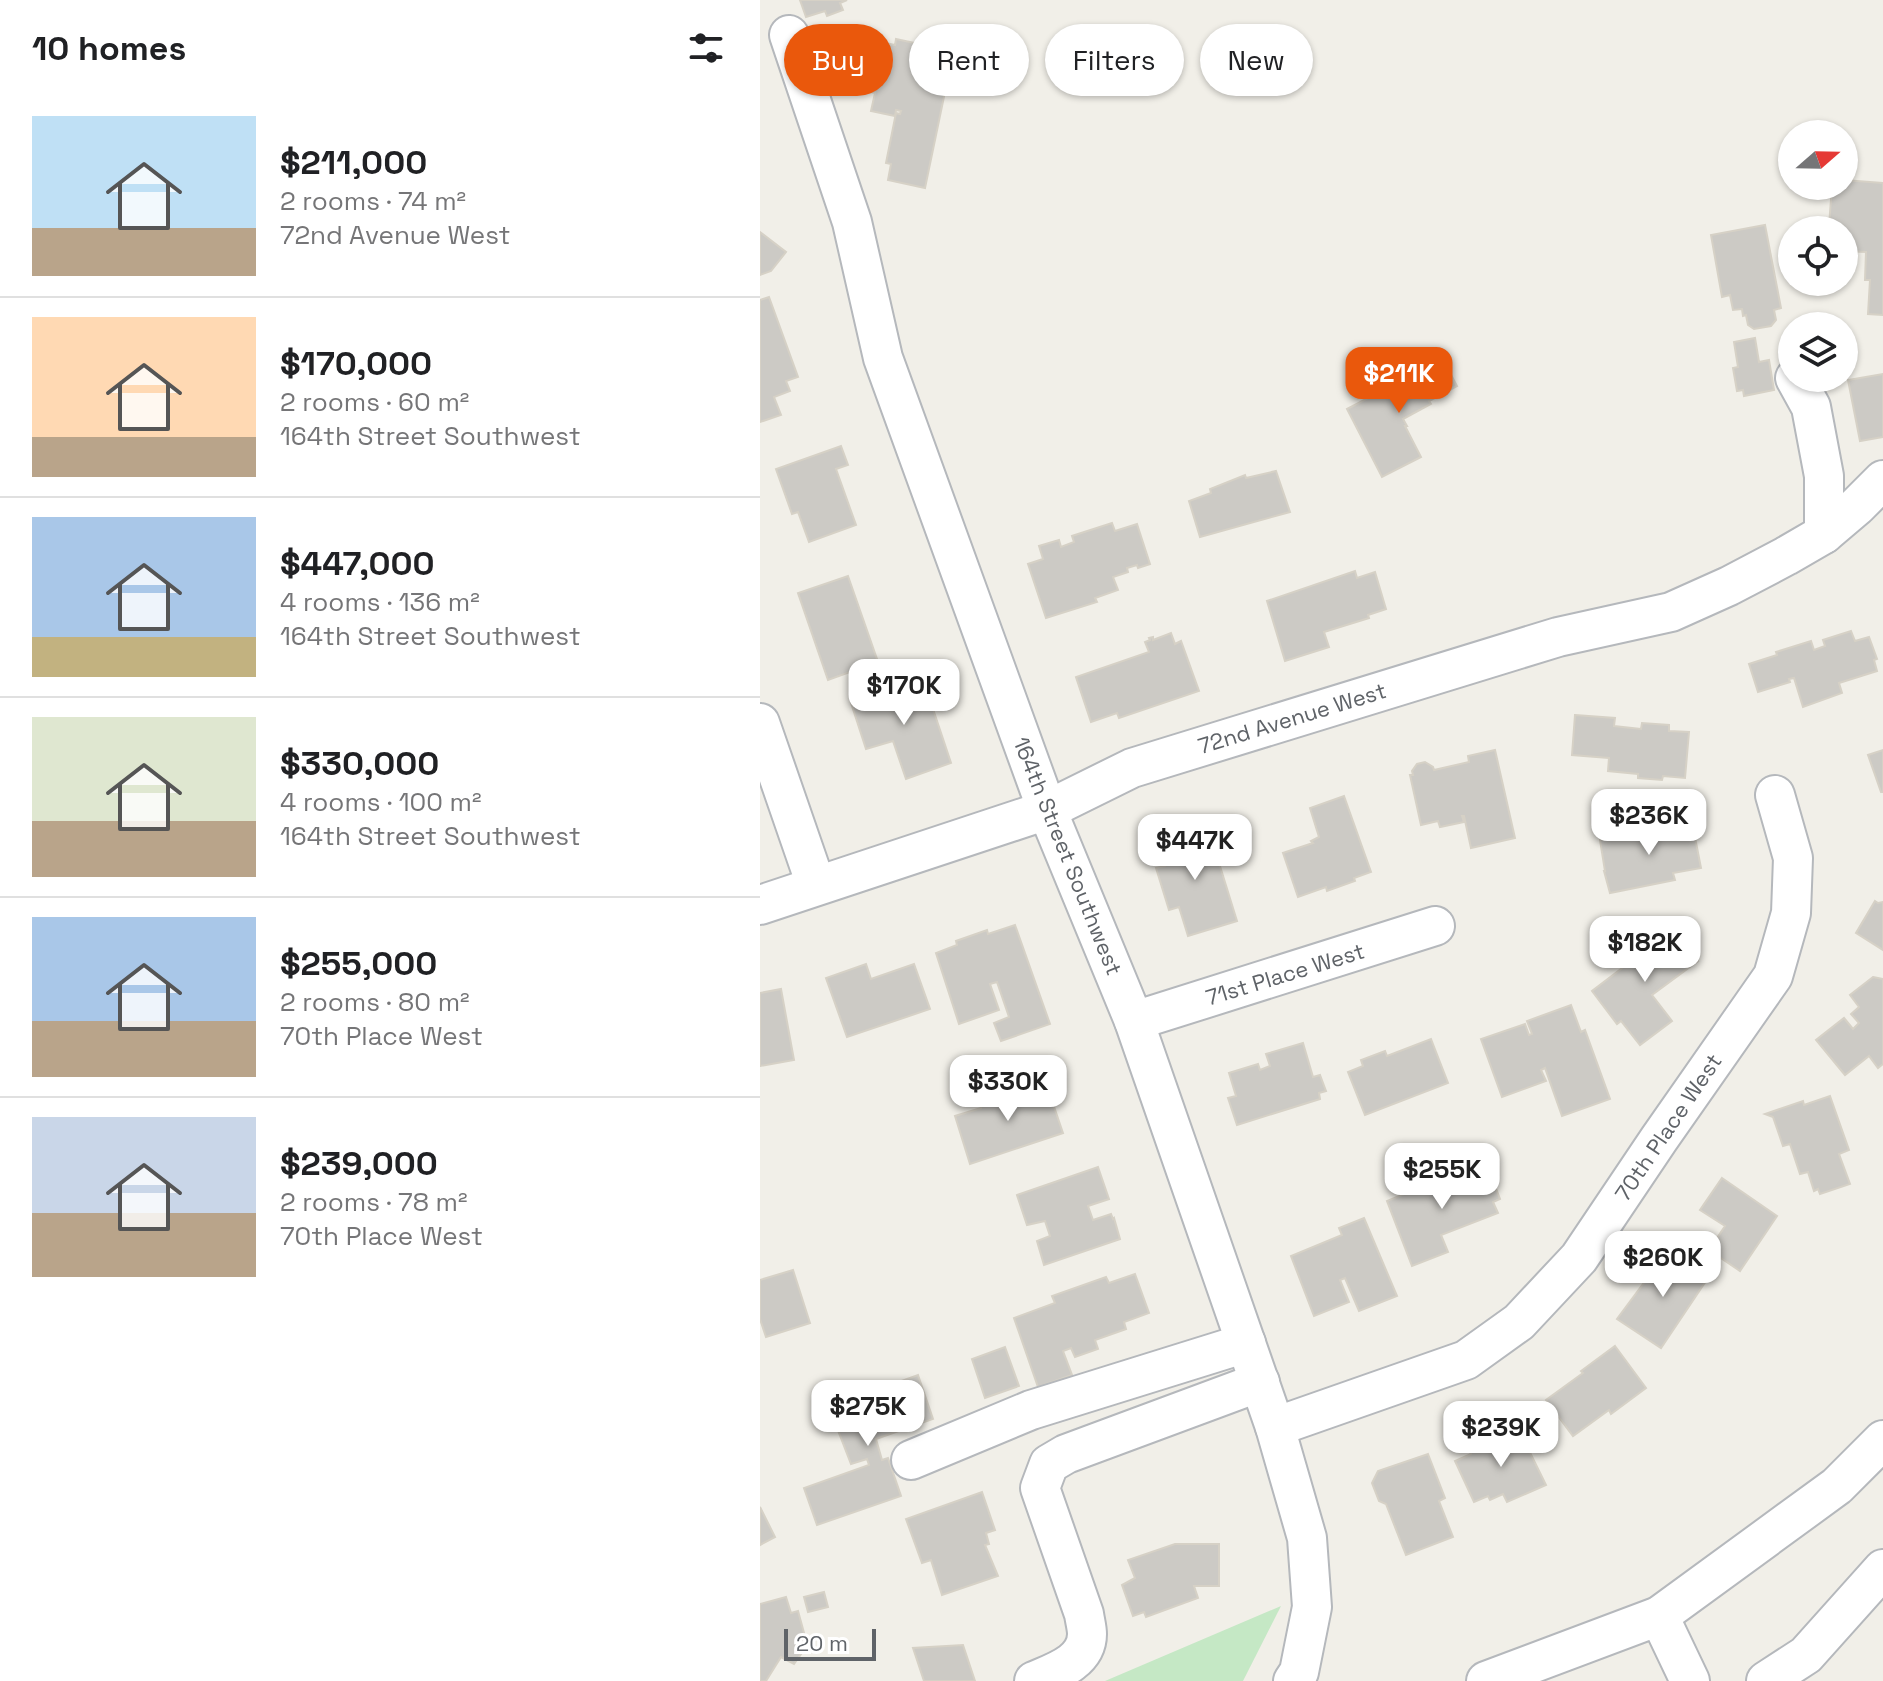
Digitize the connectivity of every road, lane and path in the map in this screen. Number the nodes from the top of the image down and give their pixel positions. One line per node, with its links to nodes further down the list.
1 (810, 96): 7 (street, 164th Street Southwest)
2 (1803, 392): 4 (street)
3 (1883, 480): 4 (street, 72nd Avenue West)
4 (1824, 534): 7 (street, 72nd Avenue West)
5 (760, 723): 8 (street)
6 (1775, 795): 14 (street, 70th Place West)
7 (1047, 810): 8 (street, 72nd Avenue West); 11 (street, 164th Street Southwest)
8 (816, 885): 9 (street, 72nd Avenue West)
9 (760, 905)
10 (1435, 926): 11 (street, 71st Place West)
11 (1134, 1021): 12 (street, 164th Street Southwest)
12 (1246, 1343): 13 (street, 164th Street Southwest); 16 (street)
13 (1260, 1382): 14 (street, 164th Street Southwest); 19 (street)
14 (1275, 1427): 20 (street, 164th Street Southwest)
15 (1883, 1440): 18 (street)
16 (911, 1460)
17 (1883, 1569): 23 (street)
18 (1659, 1616): 21 (street); 22 (street)
19 (1034, 1681)
20 (1293, 1681)
21 (1486, 1681)
22 (1690, 1681)
23 (1766, 1681)

